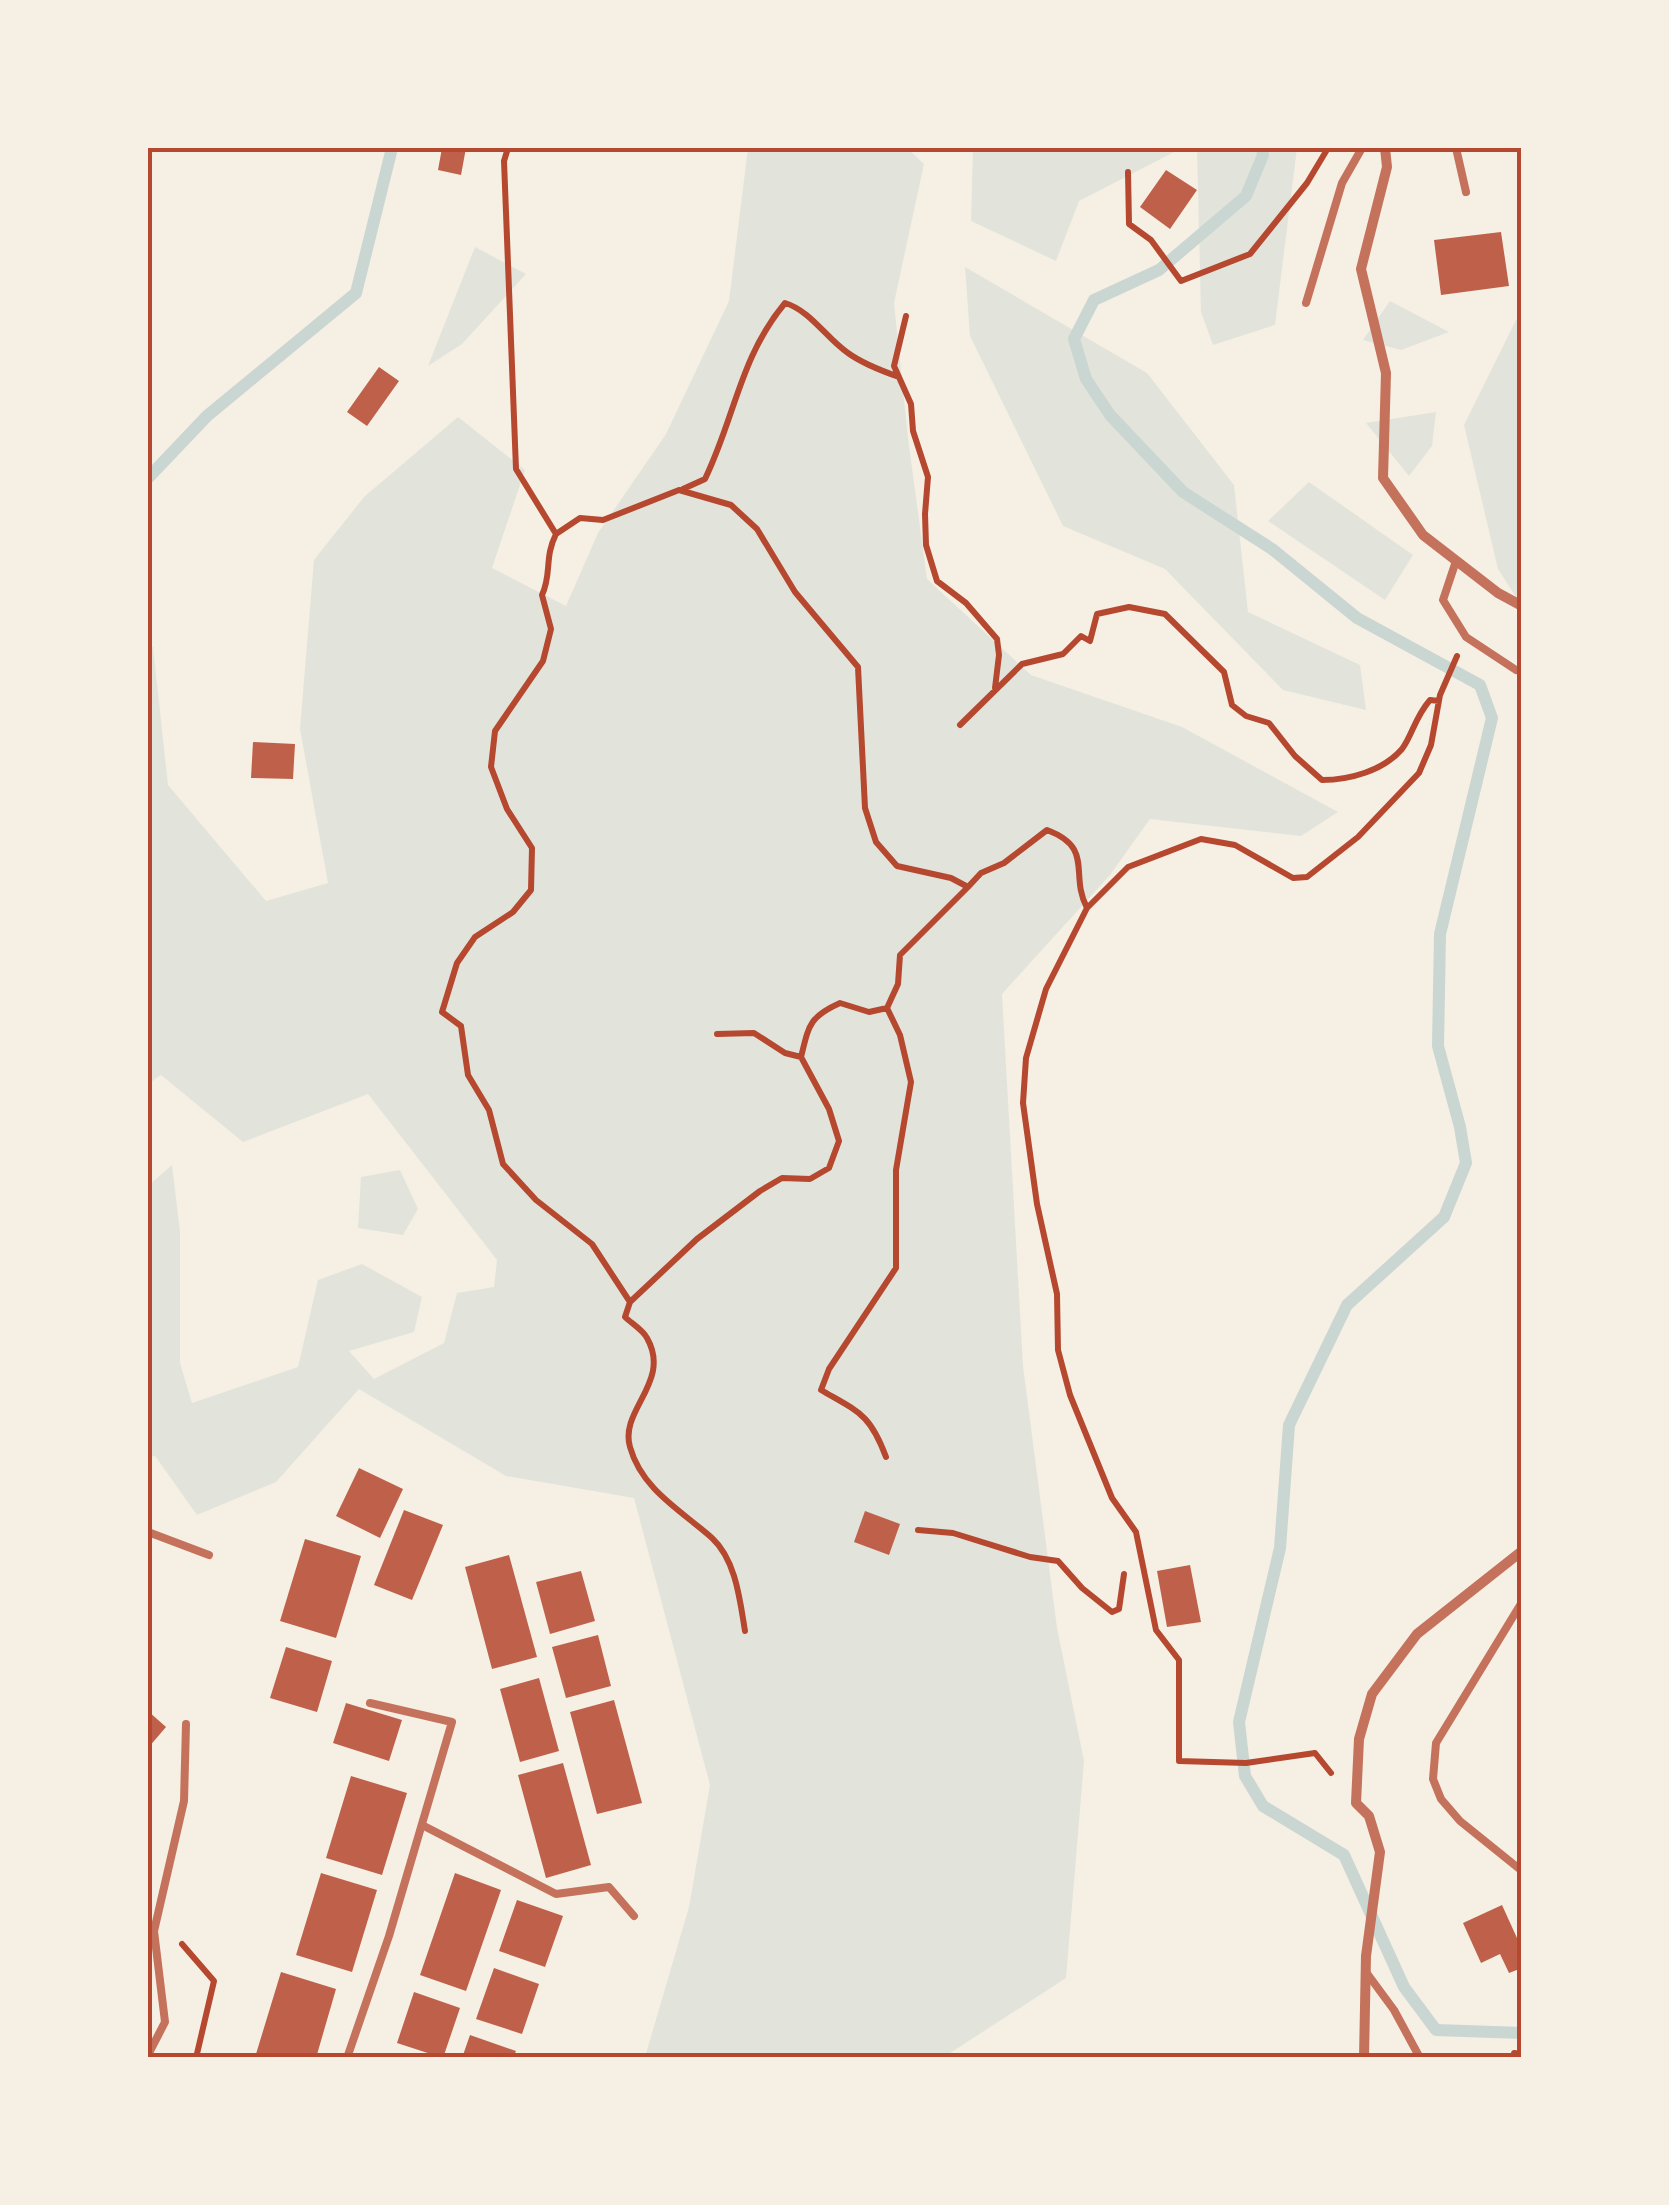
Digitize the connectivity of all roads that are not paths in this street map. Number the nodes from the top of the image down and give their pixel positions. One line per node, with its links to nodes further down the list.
1 (1362, 148): 5 (lane)
2 (1385, 148): 6 (street)
3 (1456, 148): 4 (lane)
4 (1466, 192)
5 (1306, 304)
6 (1456, 561): 7 (street); 8 (lane)
7 (1522, 606)
8 (1516, 670)
9 (148, 1532): 11 (lane)
10 (1522, 1551): 19 (street)
11 (210, 1555)
12 (1522, 1602): 16 (lane)
13 (370, 1704): 15 (lane)
14 (186, 1724): 18 (lane)
15 (422, 1825): 17 (lane); 21 (lane)
16 (1522, 1870)
17 (634, 1916)
18 (151, 1930): 20 (lane)
19 (1366, 1972): 22 (street); 23 (lane)
20 (148, 2055)
21 (346, 2058)
22 (1364, 2058)
23 (1420, 2058)

